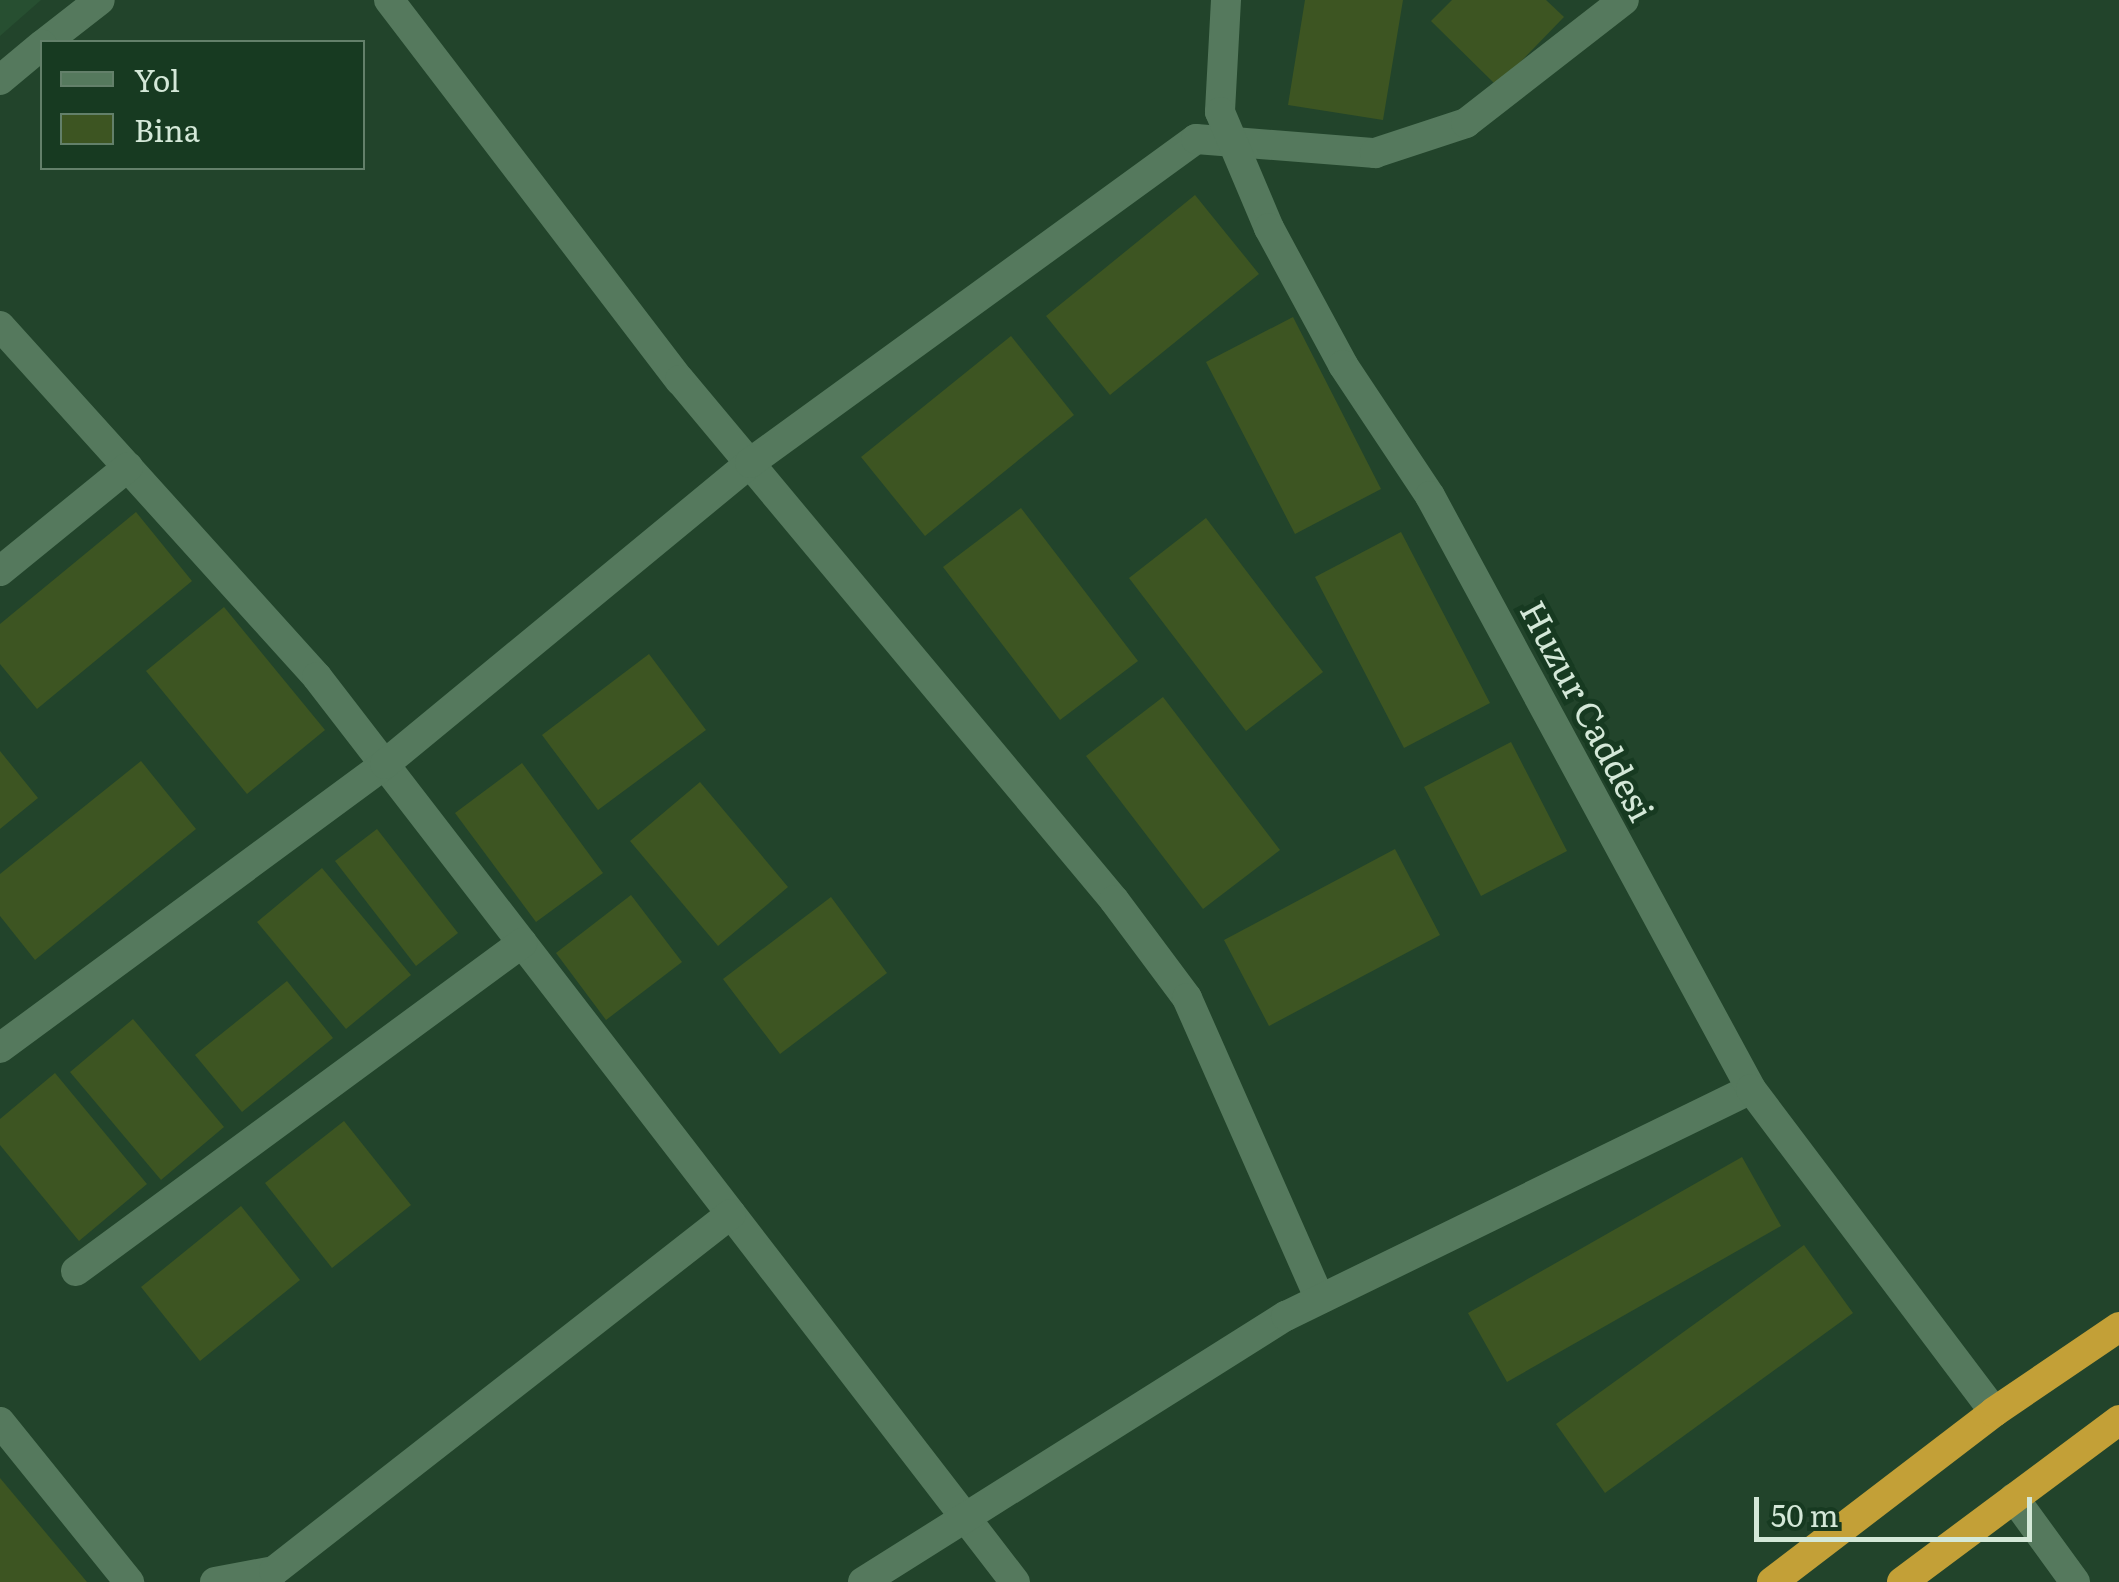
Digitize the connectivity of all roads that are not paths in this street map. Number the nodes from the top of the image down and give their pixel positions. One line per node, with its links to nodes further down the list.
1 (100, 0): 5 (street)
2 (389, 0): 10 (street)
3 (1226, 0): 8 (street, Huzur Caddesi)
4 (1624, 0): 8 (street)
5 (49, 40)
6 (40, 47): 7 (street)
7 (0, 80)
8 (1231, 137): 10 (street); 16 (street, Huzur Caddesi)
9 (0, 326): 11 (street)
10 (750, 463): 13 (street); 19 (street)
11 (128, 467): 12 (street); 13 (street)
12 (0, 572)
13 (385, 764): 14 (street); 15 (street)
14 (522, 943): 17 (street); 18 (street)
15 (0, 1048)
16 (1752, 1089): 19 (street); 21 (street, Huzur Caddesi)
17 (731, 1214): 25 (street); 27 (street)
18 (76, 1270)
19 (1320, 1299): 25 (street)
20 (2119, 1327): 21 (highway)
21 (1994, 1412): 30 (highway)
22 (2119, 1420): 24 (highway)
23 (0, 1422): 26 (street)
24 (2014, 1498): 31 (highway); 32 (street)
25 (966, 1518): 28 (street); 29 (street)
26 (128, 1582)
27 (215, 1582)
28 (863, 1582)
29 (1015, 1582)
30 (1772, 1582)
31 (1902, 1582)
32 (2075, 1582)

